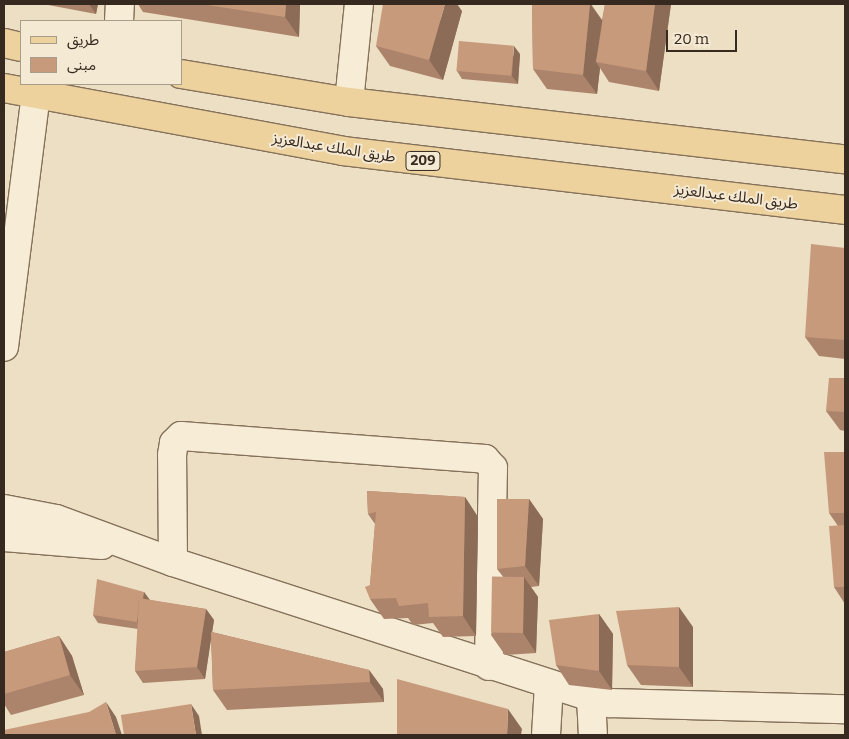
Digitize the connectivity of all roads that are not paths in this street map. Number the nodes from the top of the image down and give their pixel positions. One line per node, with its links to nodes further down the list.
1 (120, 4): 3 (street)
2 (359, 4): 9 (street)
3 (119, 20)
4 (4, 43): 5 (main road)
5 (20, 47)
6 (182, 74): 9 (main road)
7 (4, 88): 8 (main road, طريق الملك عبدالعزيز / 209)
8 (36, 95): 11 (main road, طريق الملك عبدالعزيز / 209); 12 (street)
9 (348, 102): 10 (main road)
10 (845, 159)
11 (845, 210)
12 (4, 347)
13 (4, 509): 15 (street)
14 (4, 537): 15 (street)
15 (126, 546): 16 (street)
16 (173, 562): 17 (street); 17 (street)
17 (489, 666): 18 (street)
18 (549, 685): 19 (street); 21 (street)
19 (591, 698): 20 (street); 22 (street)
20 (845, 709)
21 (546, 735)
22 (593, 735)

